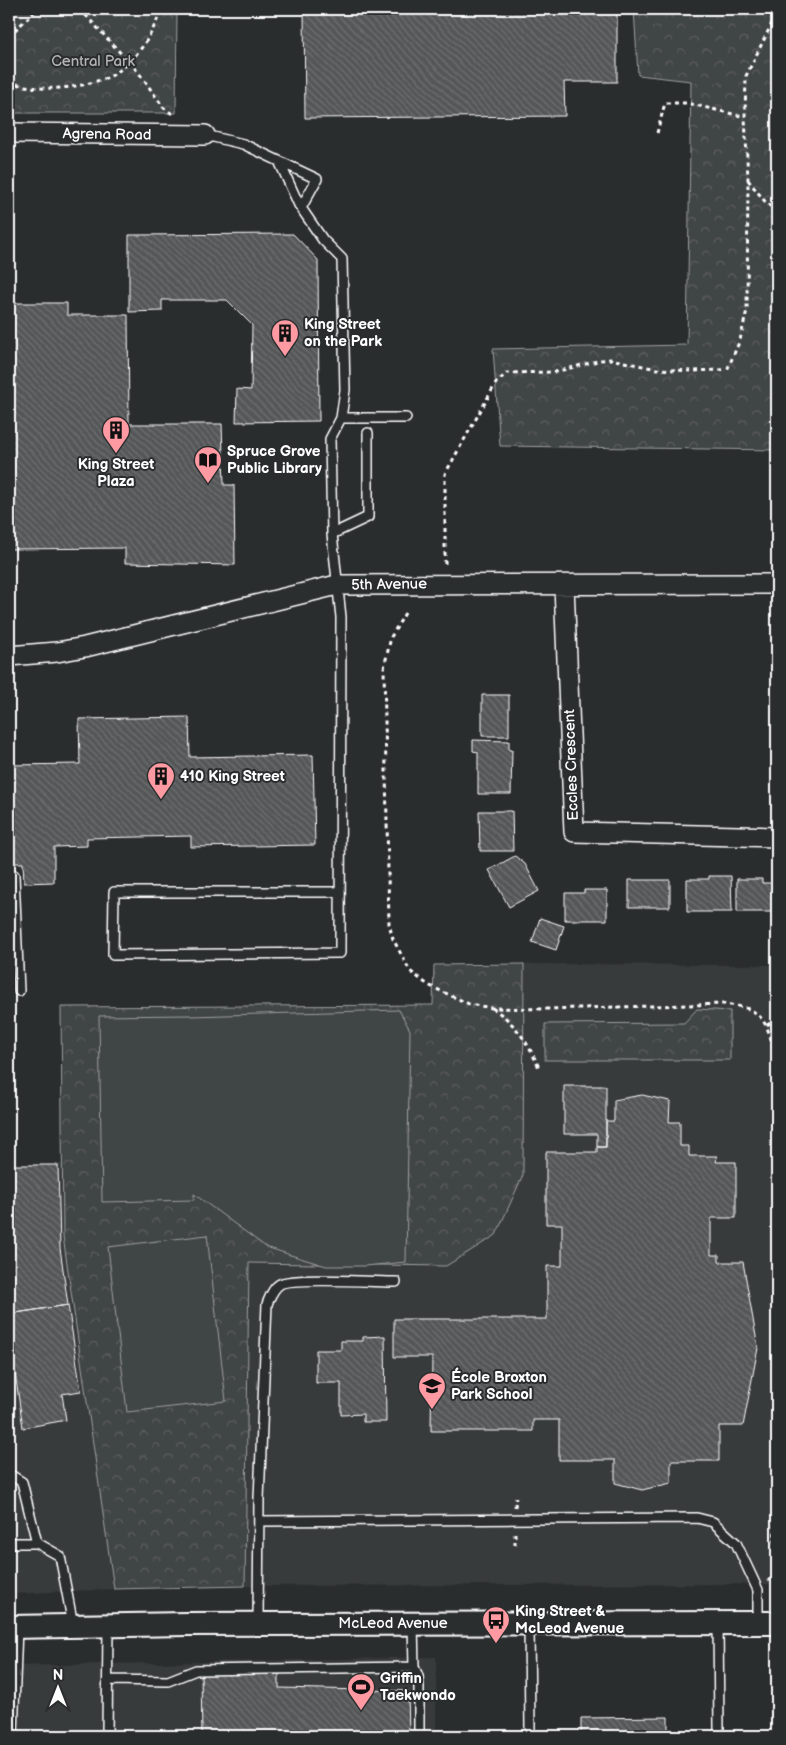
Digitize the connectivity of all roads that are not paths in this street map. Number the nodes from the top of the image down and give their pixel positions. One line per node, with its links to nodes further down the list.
1 (9, 133): 2 (street, Agrena Road)
2 (205, 135): 3 (lane)
3 (279, 161): 4 (lane); 4 (lane)
4 (301, 208): 5 (lane)
5 (341, 418): 6 (lane); 8 (lane)
6 (406, 418)
7 (368, 433): 8 (lane)
8 (332, 534): 10 (lane)
9 (777, 584): 11 (street, 5th Avenue)
10 (338, 585): 11 (street, 5th Avenue); 12 (street, 5th Avenue); 15 (lane)
11 (564, 585): 13 (street, Eccles Crescent)
12 (9, 656)
13 (777, 837)
14 (9, 876): 16 (lane)
15 (340, 892): 15 (lane)
16 (19, 991)
17 (396, 1282): 19 (lane)
18 (9, 1474): 21 (lane)
19 (259, 1521): 25 (lane); 27 (lane)
20 (9, 1543): 21 (lane)
21 (37, 1543): 28 (lane)
22 (413, 1623): 23 (street, McLeod Avenue); 27 (street, McLeod Avenue); 30 (lane)
23 (529, 1623): 24 (street, McLeod Avenue); 33 (lane)
24 (718, 1623): 25 (street, McLeod Avenue); 34 (lane)
25 (768, 1623)
26 (108, 1624): 27 (street, McLeod Avenue); 28 (street, McLeod Avenue); 31 (lane)
27 (258, 1624)
28 (73, 1625): 29 (street, McLeod Avenue)
29 (13, 1627): 32 (lane)
30 (414, 1667): 31 (lane); 37 (lane)
31 (109, 1680): 36 (lane)
32 (12, 1698): 35 (lane)
33 (530, 1731)
34 (719, 1731)
35 (13, 1736)
36 (107, 1736)
37 (419, 1736)

